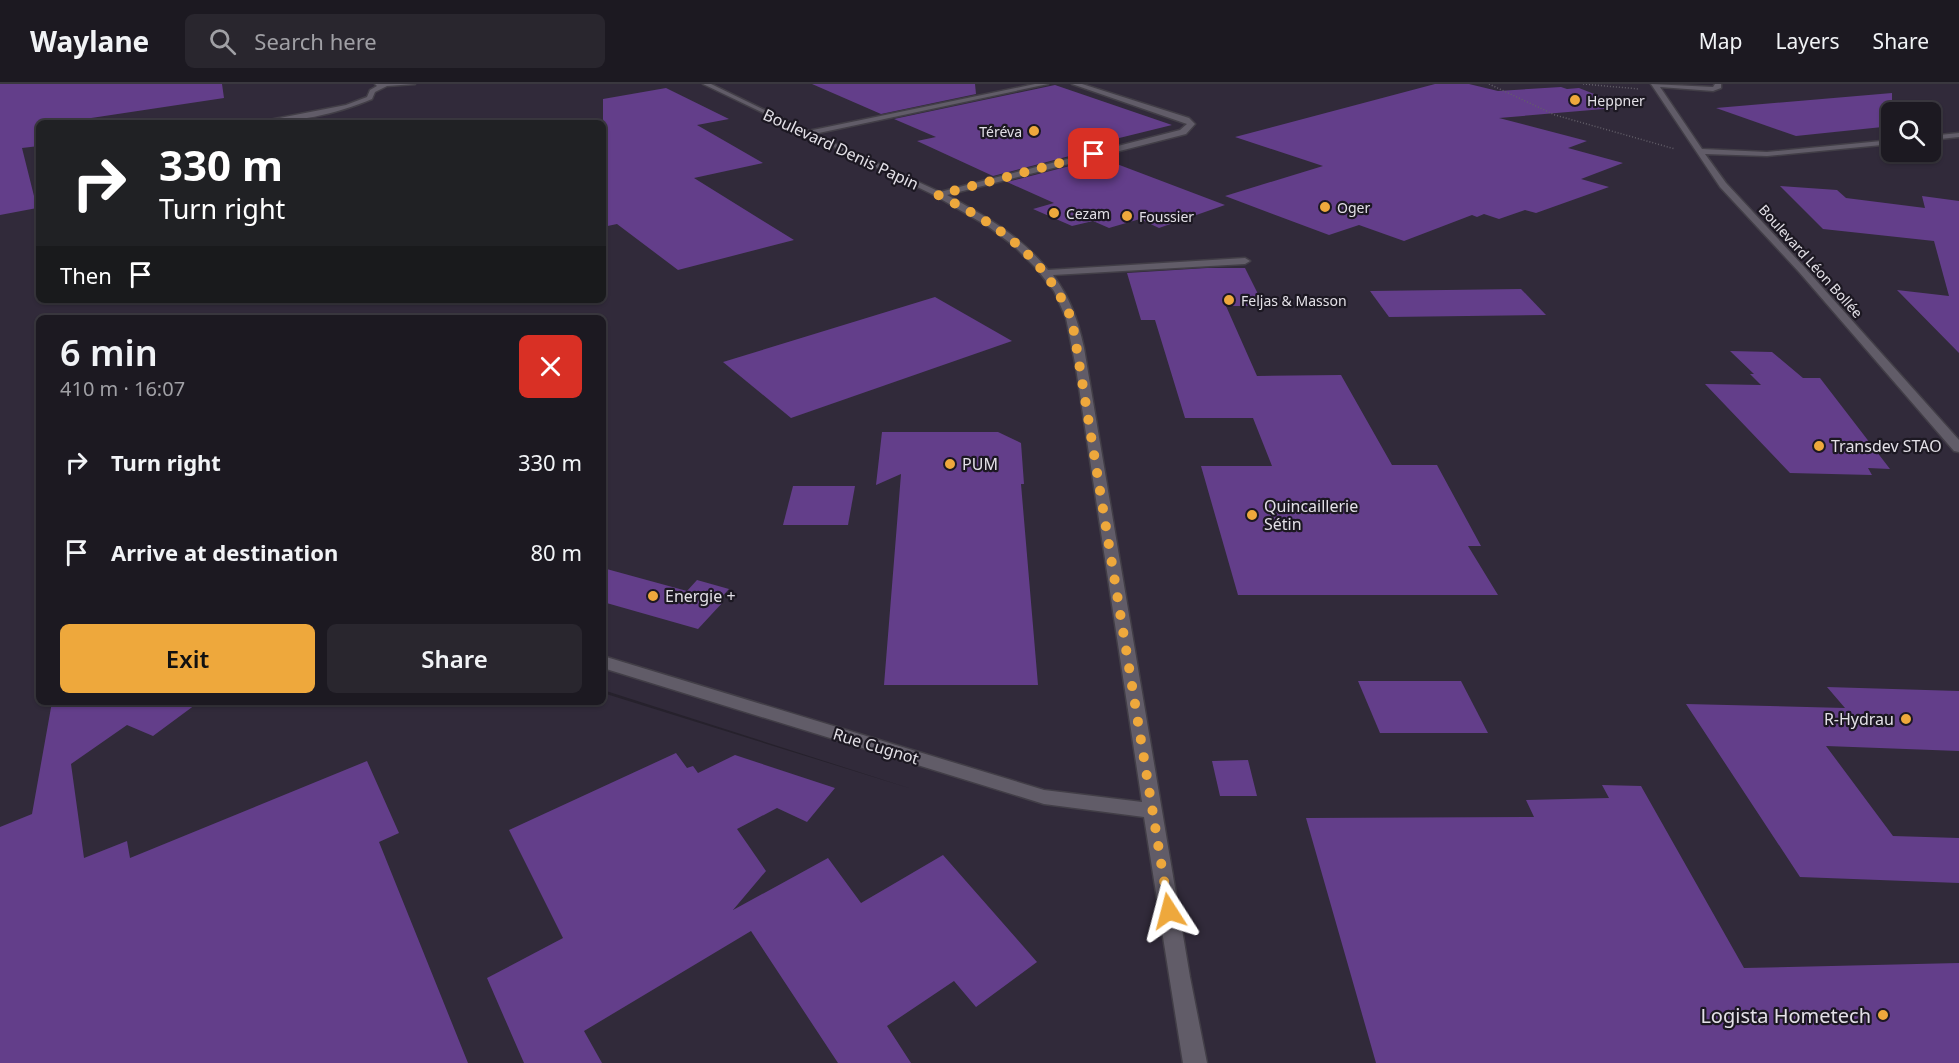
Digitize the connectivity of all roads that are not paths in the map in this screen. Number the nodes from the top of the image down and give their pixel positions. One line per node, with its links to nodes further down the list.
1 (369, 84): 2 (street)
2 (386, 84): 3 (street); 9 (street)
3 (412, 84)
4 (706, 84): 10 (street, Boulevard Denis Papin)
5 (1045, 84): 10 (street)
6 (1075, 84): 15 (street)
7 (1718, 84): 8 (street)
8 (1655, 87): 14 (street, Boulevard Léon Bollée)
9 (275, 120)
10 (808, 133): 15 (street, Boulevard Denis Papin)
11 (1959, 135): 12 (street)
12 (1941, 137)
13 (1881, 143): 14 (street)
14 (1699, 153): 18 (street, Boulevard Léon Bollée)
15 (938, 195): 17 (street, Boulevard Denis Papin)
16 (1245, 261): 17 (street)
17 (1045, 273): 20 (street, Boulevard Denis Papin)
18 (1959, 448)
19 (606, 663): 20 (street, Rue Cugnot)
20 (1153, 811): 21 (street, Boulevard Denis Papin)
21 (1195, 1063)

